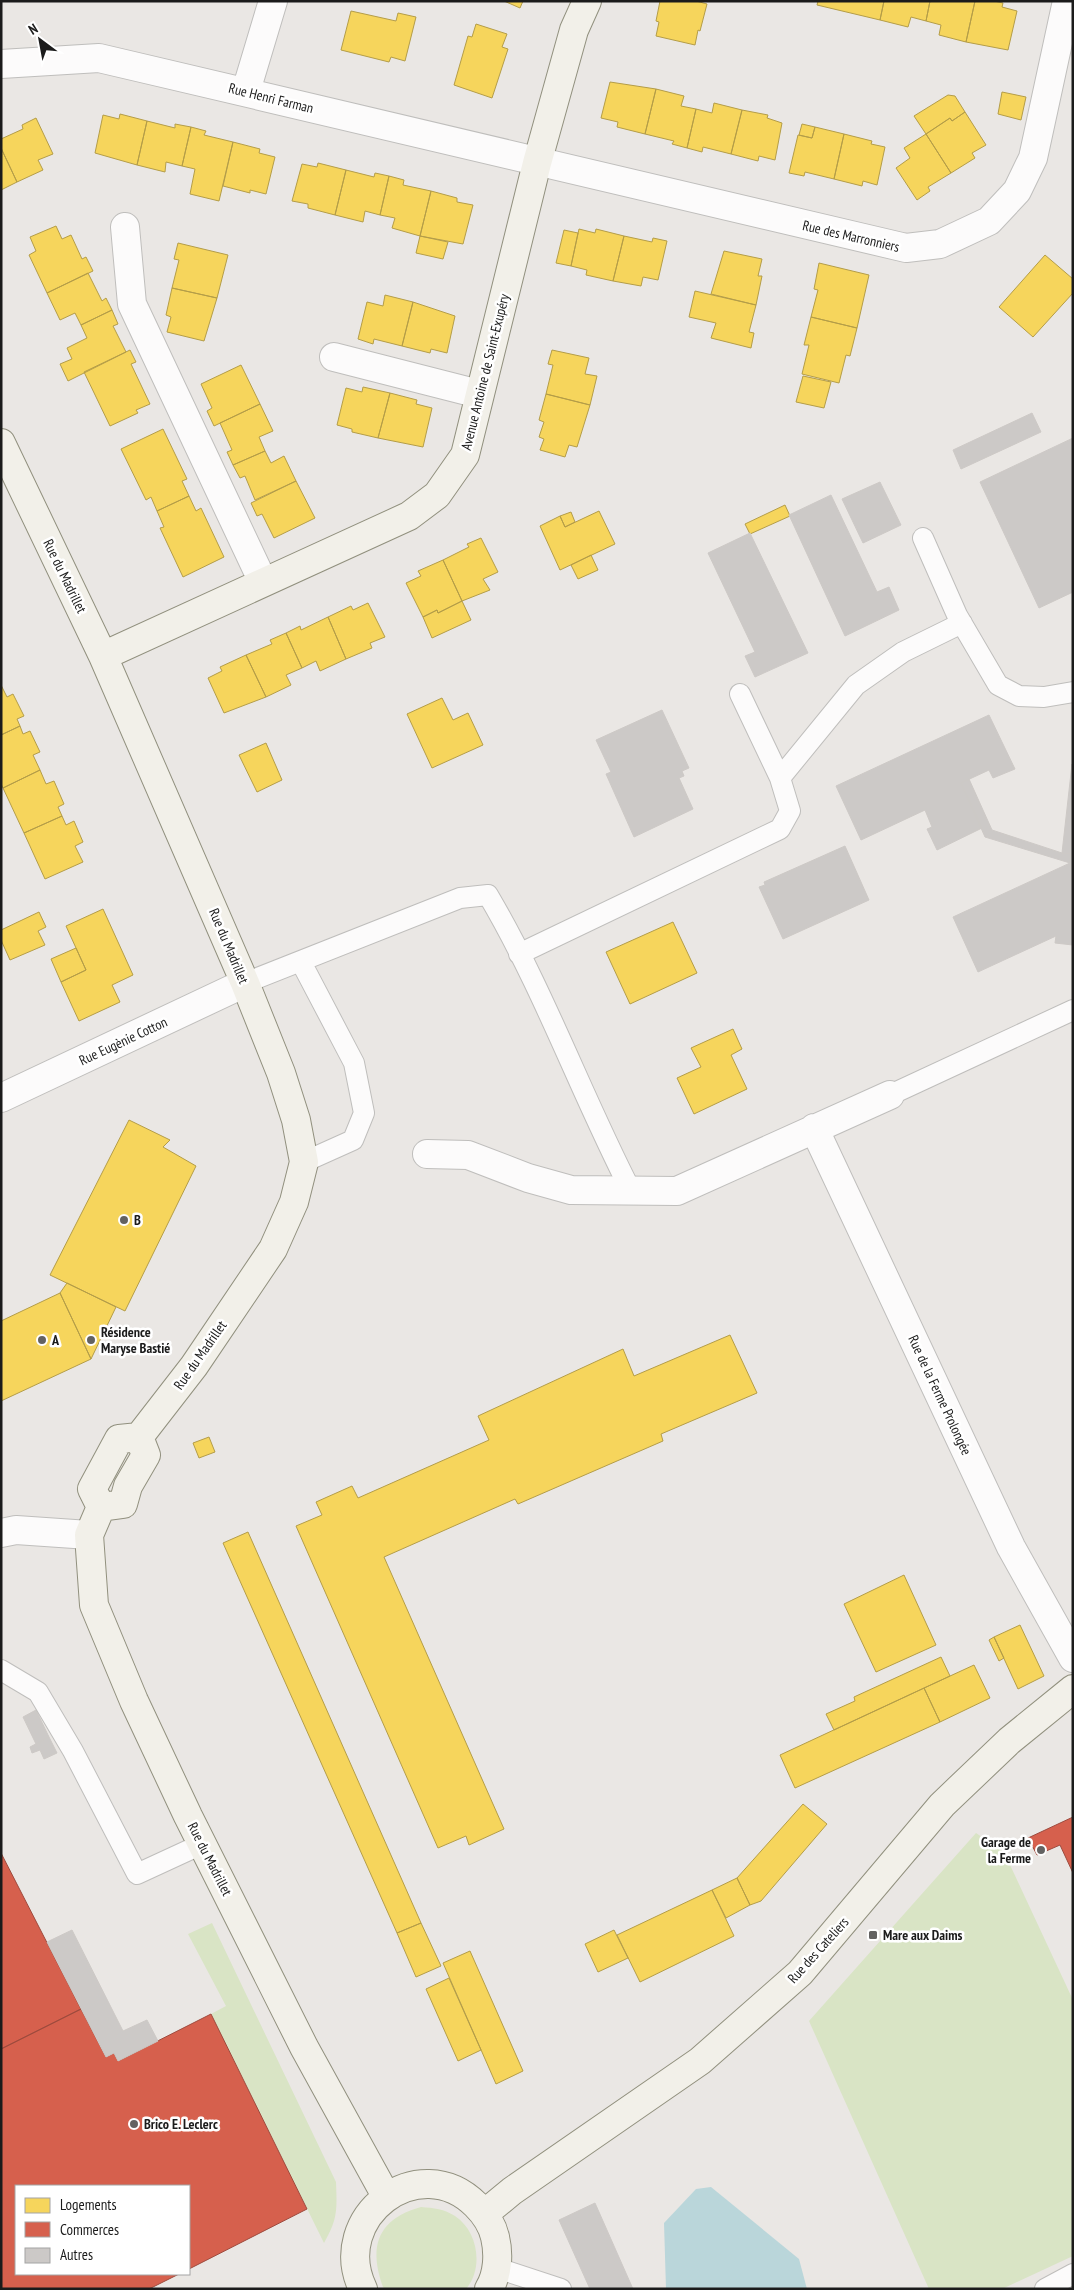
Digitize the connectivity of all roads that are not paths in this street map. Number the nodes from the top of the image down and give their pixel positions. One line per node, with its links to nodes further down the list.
1 (273, 1): 5 (street)
2 (587, 1): 6 (street, Avenue Antoine de Saint-Exupéry)
3 (1067, 16): 6 (street, Rue des Marronniers)
4 (1, 64): 5 (street, Rue Henri Farman)
5 (246, 91): 6 (street, Rue Henri Farman)
6 (537, 163): 9 (street, Avenue Antoine de Saint-Exupéry)
7 (125, 227): 12 (street)
8 (334, 357): 9 (street)
9 (479, 394): 12 (street, Avenue Antoine de Saint-Exupéry)
10 (1, 443): 14 (street, Rue du Madrillet)
11 (923, 538): 13 (lane)
12 (263, 582): 14 (street, Avenue Antoine de Saint-Exupéry)
13 (962, 623): 15 (lane); 17 (lane)
14 (103, 656): 20 (street, Rue du Madrillet)
15 (1073, 692)
16 (740, 694): 17 (lane)
17 (780, 778): 18 (lane)
18 (520, 954): 19 (lane); 27 (lane)
19 (301, 962): 20 (lane); 26 (lane)
20 (245, 983): 23 (street, Rue Eugènie Cotton); 26 (street, Rue du Madrillet)
21 (1073, 1010): 22 (lane)
22 (890, 1095): 24 (street)
23 (1, 1098)
24 (814, 1128): 27 (street); 30 (street, Rue de la Ferme Prolongée)
25 (427, 1154): 27 (street)
26 (304, 1162): 29 (street, Rue du Madrillet)
27 (631, 1191)
28 (1, 1533): 29 (street)
29 (89, 1535): 33 (street, Rue du Madrillet)
30 (1073, 1658)
31 (1, 1670): 33 (lane)
32 (1073, 1689): 35 (street, Rue des Cateliers)
33 (202, 1844): 34 (street, Rue du Madrillet)
34 (386, 2196): 35 (street); 38 (street)
35 (484, 2214): 37 (street)
36 (1073, 2274): 40 (lane)
37 (493, 2278): 39 (lane)
38 (363, 2289)
39 (561, 2289)
40 (1045, 2289)

